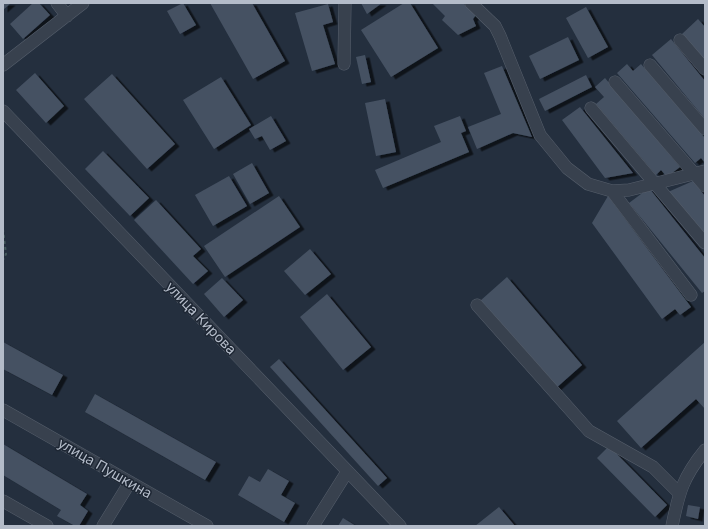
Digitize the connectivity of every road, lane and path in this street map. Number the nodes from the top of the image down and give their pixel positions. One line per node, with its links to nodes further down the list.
1 (58, 3): 5 (street)
2 (83, 3): 5 (street)
3 (345, 3): 7 (street)
4 (471, 3): 18 (street)
5 (67, 16): 8 (street)
6 (680, 40): 10 (street)
7 (344, 64)
8 (3, 65)
9 (650, 65): 14 (street)
10 (705, 69)
11 (615, 82): 15 (street)
12 (591, 108): 16 (street)
13 (3, 111): 26 (street, улица Кирова)
14 (705, 129)
15 (700, 172): 16 (street); 17 (street)
16 (656, 184): 18 (street); 20 (street)
17 (705, 186)
18 (612, 191): 22 (street)
19 (3, 229): 21 (path)
20 (705, 243)
21 (3, 260)
22 (691, 295)
23 (477, 305): 28 (street)
24 (3, 410): 27 (street, улица Пушкина)
25 (705, 450): 28 (street)
26 (347, 472): 33 (street); 34 (street, улица Кирова)
27 (130, 482): 31 (street); 32 (street, улица Пушкина)
28 (679, 492): 35 (street)
29 (3, 501): 30 (street)
30 (47, 526)
31 (103, 526)
32 (207, 526)
33 (313, 526)
34 (400, 526)
35 (672, 526)

